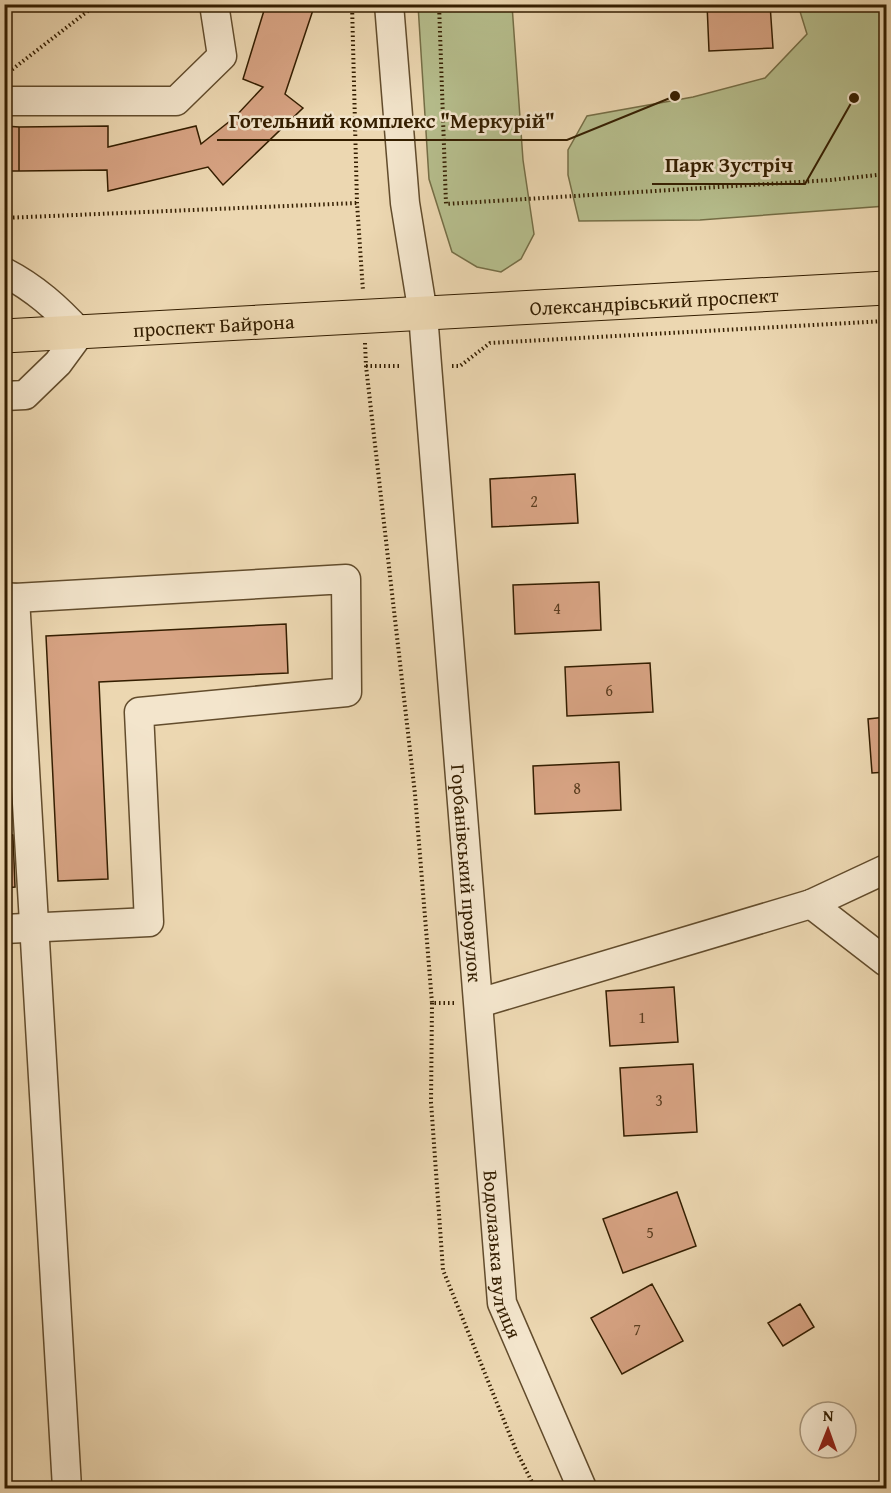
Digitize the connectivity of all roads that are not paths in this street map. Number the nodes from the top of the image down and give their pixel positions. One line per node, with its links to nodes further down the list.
1 (214, 4): 3 (street)
2 (389, 4): 6 (street, Горбанівський провулок)
3 (4, 100)
4 (4, 272): 7 (street)
5 (886, 288): 6 (main road, Олександрівський проспект)
6 (423, 314): 7 (main road, проспект Байрона); 18 (street, Горбанівський провулок)
7 (80, 333): 8 (main road, проспект Байрона); 9 (street)
8 (4, 336)
9 (4, 396)
10 (10, 597): 11 (street); 15 (street)
11 (13, 723): 12 (street)
12 (16, 808): 15 (street)
13 (886, 869): 14 (street, Горбанівський провулок)
14 (811, 904): 17 (street); 18 (street, Горбанівський провулок)
15 (34, 927): 16 (street); 19 (street)
16 (4, 929)
17 (886, 962)
18 (479, 1003): 20 (street, Водолазька вулиця)
19 (67, 1488)
20 (582, 1488)

